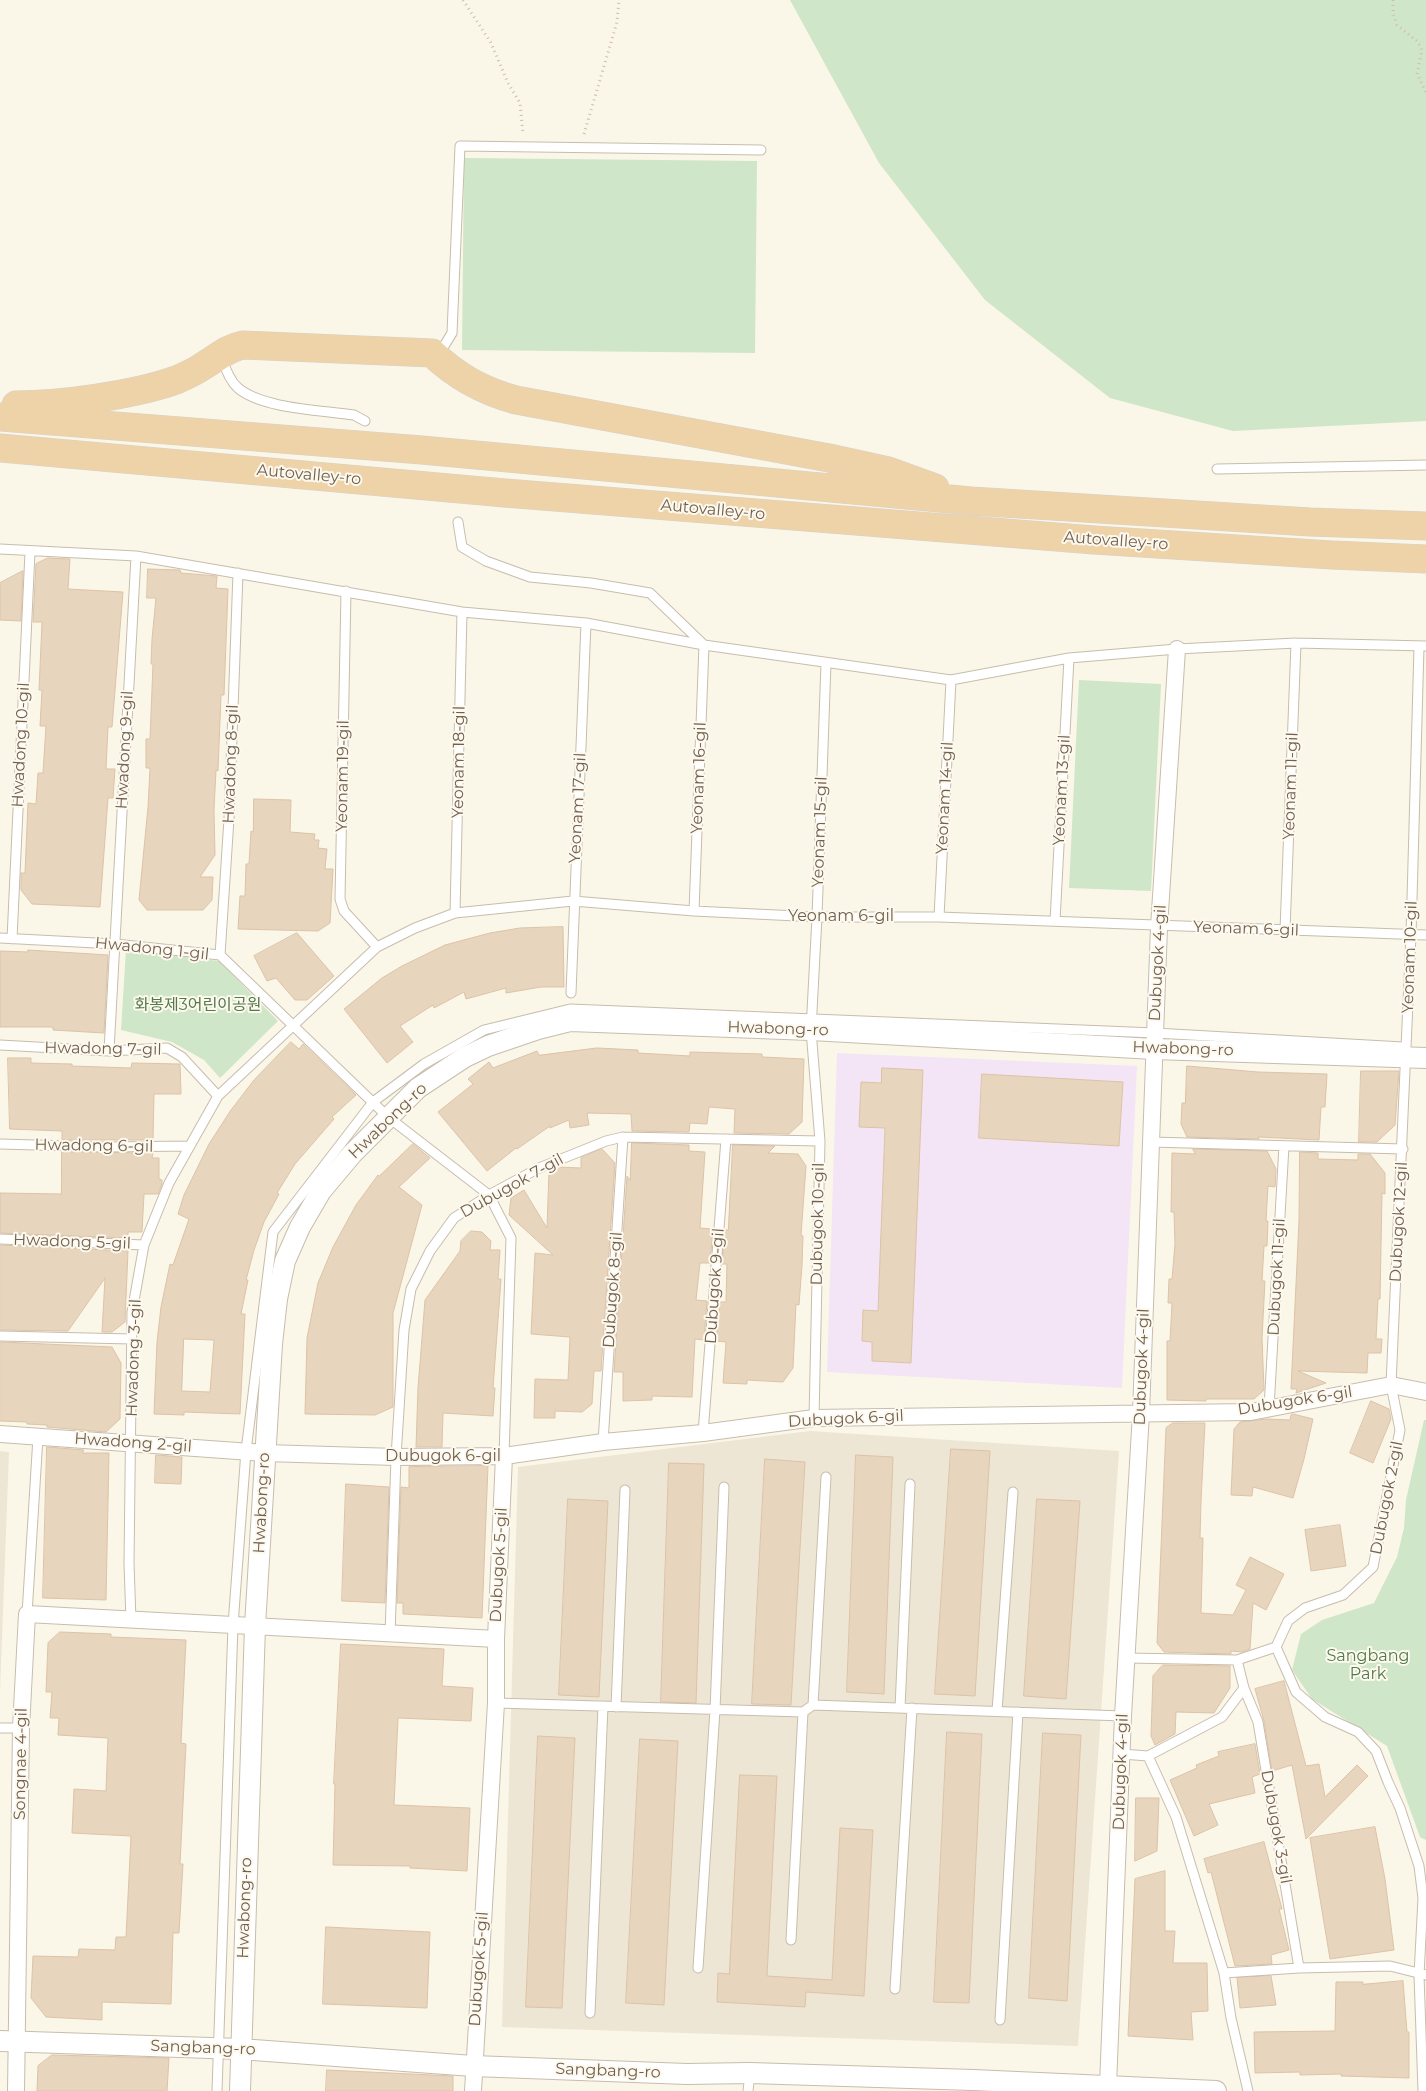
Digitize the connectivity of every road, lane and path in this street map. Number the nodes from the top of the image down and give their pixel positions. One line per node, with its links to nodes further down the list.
1 (462, 0): 5 (path)
2 (620, 0): 6 (path)
3 (1393, 0): 4 (path)
4 (1426, 92)
5 (524, 147): 6 (lane); 8 (lane)
6 (580, 148): 7 (lane)
7 (761, 150)
8 (432, 353): 9 (highway); 16 (highway)
9 (221, 355): 10 (highway); 12 (lane)
10 (0, 405)
11 (0, 417): 16 (highway, Autovalley-ro)
12 (365, 421)
13 (0, 448): 22 (highway, Autovalley-ro)
14 (1426, 465): 15 (lane)
15 (1217, 469)
16 (970, 501): 18 (highway, Autovalley-ro)
17 (458, 522): 28 (lane)
18 (1426, 526)
19 (0, 549): 20 (lane)
20 (30, 552): 21 (lane); 45 (lane, Hwadong 10-gil)
21 (136, 556): 23 (lane); 46 (lane, Hwadong 9-gil)
22 (1426, 559)
23 (238, 573): 24 (lane); 48 (lane, Hwadong 8-gil)
24 (346, 591): 25 (lane); 47 (lane, Yeonam 19-gil)
25 (462, 612): 26 (lane); 36 (lane, Yeonam 18-gil)
26 (586, 623): 28 (lane); 34 (lane, Yeonam 17-gil)
27 (1296, 643): 29 (lane); 30 (lane); 41 (lane, Yeonam 11-gil)
28 (704, 646): 32 (lane); 35 (lane, Yeonam 16-gil)
29 (1422, 646): 42 (lane, Yeonam 10-gil)
30 (1177, 649): 31 (lane); 40 (street, Dubugok 4-gil)
31 (1069, 658): 33 (lane); 39 (lane, Yeonam 13-gil)
32 (826, 663): 33 (lane); 37 (lane, Yeonam 15-gil)
33 (951, 680): 38 (lane, Yeonam 14-gil)
34 (573, 900): 35 (lane, Yeonam 6-gil); 36 (lane, Yeonam 6-gil); 49 (lane, Yeonam 17-gil)
35 (694, 911): 37 (lane, Yeonam 6-gil)
36 (455, 913): 47 (lane, Yeonam 6-gil)
37 (817, 917): 38 (lane, Yeonam 6-gil); 51 (lane, Yeonam 15-gil)
38 (938, 917): 39 (lane, Yeonam 6-gil)
39 (1055, 921): 40 (lane, Yeonam 6-gil)
40 (1159, 926): 41 (lane, Yeonam 6-gil); 52 (street, Dubugok 4-gil)
41 (1286, 930): 42 (lane, Yeonam 6-gil)
42 (1411, 935): 43 (lane, Yeonam 6-gil); 55 (lane, Yeonam 10-gil)
43 (1426, 935)
44 (0, 938): 45 (lane, Hwadong 1-gil)
45 (12, 939): 46 (lane, Hwadong 1-gil)
46 (115, 944): 48 (lane, Hwadong 1-gil); 54 (lane, Hwadong 9-gil)
47 (377, 947): 50 (lane, Yeonam 6-gil)
48 (220, 955): 50 (lane, Hwadong 1-gil)
49 (571, 993)
50 (294, 1024): 57 (lane, Hwadong 3-gil); 58 (lane, Hwadong 1-gil)
51 (811, 1024): 52 (street, Hwabong-ro); 58 (lane); 59 (street, Hwabong-ro); 62 (lane, Dubugok 10-gil)
52 (1154, 1041): 55 (street, Hwabong-ro); 63 (street, Dubugok 4-gil)
53 (0, 1046): 54 (lane, Hwadong 7-gil)
54 (109, 1051): 57 (lane, Hwadong 7-gil)
55 (1405, 1053): 56 (street, Hwabong-ro); 67 (lane, Dubugok 12-gil)
56 (1426, 1058)
57 (218, 1096): 65 (lane, Hwadong 3-gil)
58 (374, 1102): 59 (lane, Hwadong 1-gil); 83 (lane)
59 (388, 1117): 68 (lane, Dubugok 5-gil); 83 (street, Hwabong-ro)
60 (623, 1137): 61 (lane, Dubugok 7-gil); 68 (lane, Dubugok 7-gil); 82 (lane, Dubugok 8-gil)
61 (726, 1139): 62 (lane, Dubugok 7-gil); 78 (lane, Dubugok 9-gil)
62 (820, 1142): 77 (lane, Dubugok 10-gil)
63 (1151, 1142): 66 (lane); 76 (street, Dubugok 4-gil)
64 (0, 1144): 65 (lane, Hwadong 6-gil)
65 (189, 1146): 70 (lane, Hwadong 3-gil)
66 (1284, 1146): 67 (lane); 75 (lane, Dubugok 11-gil)
67 (1403, 1149): 73 (lane, Dubugok 12-gil)
68 (489, 1195): 84 (lane, Dubugok 5-gil); 85 (lane, Dubugok 7-gil)
69 (0, 1239): 70 (lane, Hwadong 5-gil)
70 (144, 1245): 72 (lane, Hwadong 3-gil)
71 (0, 1336): 72 (lane)
72 (132, 1339): 81 (lane, Hwadong 3-gil)
73 (1391, 1385): 74 (street, Dubugok 6-gil); 75 (street, Dubugok 6-gil); 97 (lane, Dubugok 2-gil)
74 (1426, 1392)
75 (1269, 1408): 76 (street, Dubugok 6-gil)
76 (1141, 1413): 77 (street, Dubugok 6-gil); 98 (street, Dubugok 4-gil)
77 (814, 1418): 78 (street, Dubugok 6-gil)
78 (703, 1433): 82 (street, Dubugok 6-gil)
79 (0, 1434): 80 (street, Hwadong 2-gil)
80 (38, 1437): 81 (street, Hwadong 2-gil); 91 (lane, Songnae 4-gil)
81 (131, 1442): 83 (street, Hwadong 2-gil); 92 (lane, Hwadong 3-gil)
82 (603, 1442): 84 (street, Dubugok 6-gil)
83 (255, 1452): 85 (street, Dubugok 6-gil); 93 (lane); 94 (street, Hwabong-ro)
84 (504, 1456): 85 (street, Dubugok 6-gil); 96 (street, Dubugok 5-gil)
85 (396, 1457): 95 (lane, Dubugok 7-gil)
86 (826, 1477): 102 (lane)
87 (910, 1484): 105 (lane)
88 (724, 1487): 107 (lane)
89 (625, 1490): 104 (lane)
90 (1013, 1492): 108 (lane)
91 (27, 1614): 92 (street); 113 (street, Songnae 4-gil)
92 (131, 1620): 93 (street)
93 (233, 1625): 94 (street); 126 (lane)
94 (256, 1626): 95 (street); 127 (street, Hwabong-ro)
95 (390, 1635): 96 (street)
96 (496, 1639): 101 (street, Dubugok 5-gil)
97 (1276, 1647): 99 (lane); 116 (lane)
98 (1127, 1658): 99 (lane); 111 (street, Dubugok 4-gil)
99 (1237, 1660): 100 (lane, Dubugok 3-gil)
100 (1244, 1688): 115 (lane); 119 (lane, Dubugok 3-gil)
101 (496, 1703): 103 (lane); 128 (street, Dubugok 5-gil)
102 (813, 1705): 105 (lane); 109 (lane)
103 (604, 1706): 104 (lane); 123 (lane)
104 (616, 1707): 107 (lane)
105 (900, 1708): 106 (lane)
106 (912, 1708): 108 (lane); 122 (lane)
107 (715, 1710): 109 (lane); 118 (lane)
108 (997, 1711): 110 (lane)
109 (803, 1712): 117 (lane)
110 (1018, 1712): 111 (lane); 124 (lane)
111 (1124, 1716): 114 (street, Dubugok 4-gil)
112 (0, 1728): 113 (lane)
113 (21, 1728): 125 (street, Songnae 4-gil)
114 (1122, 1754): 115 (lane); 131 (street, Dubugok 4-gil)
115 (1148, 1756): 120 (lane)
116 (1422, 1866): 121 (lane)
117 (791, 1940)
118 (698, 1968)
119 (1299, 1968): 120 (lane); 121 (lane)
120 (1224, 1974): 137 (lane)
121 (1423, 1975): 138 (lane)
122 (895, 1989)
123 (590, 2014)
124 (1000, 2020)
125 (8, 2041): 126 (street, Sangbang-ro); 132 (street, Songnae 4-gil)
126 (219, 2048): 127 (street, Sangbang-ro); 133 (lane)
127 (240, 2049): 128 (street, Sangbang-ro); 134 (street, Hwabong-ro)
128 (473, 2066): 129 (street, Sangbang-ro); 135 (street, Dubugok 5-gil)
129 (749, 2082): 130 (street, Sangbang-ro)
130 (972, 2086): 131 (street, Sangbang-ro)
131 (1108, 2086): 136 (street, Sangbang-ro)
132 (16, 2091)
133 (217, 2091)
134 (240, 2091)
135 (473, 2091)
136 (1216, 2091)
137 (1248, 2091)
138 (1423, 2091)

